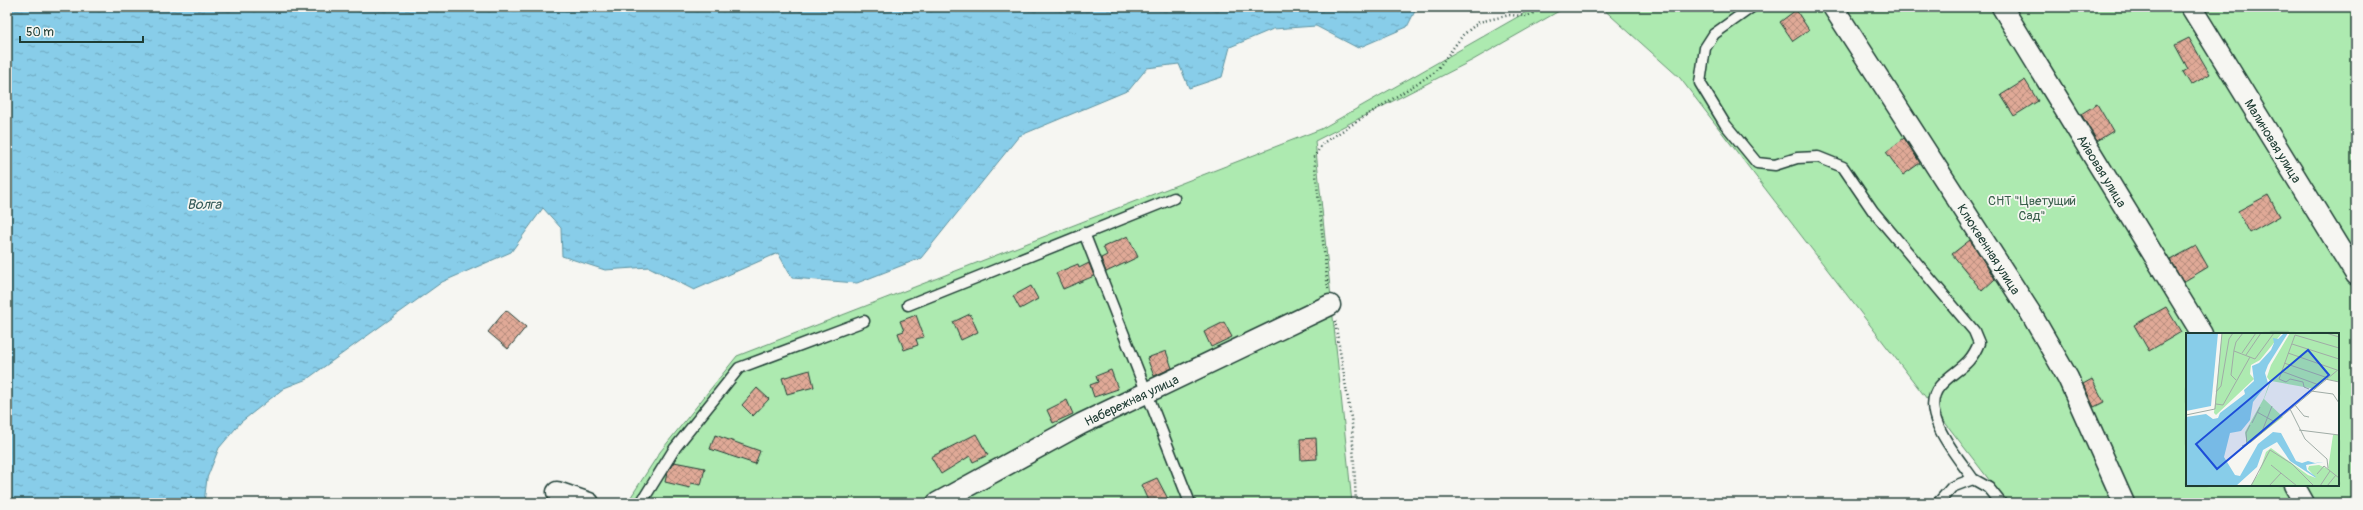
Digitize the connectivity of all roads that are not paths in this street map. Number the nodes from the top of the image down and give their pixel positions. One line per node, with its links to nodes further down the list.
1 (1752, 7): 13 (lane)
2 (1833, 7): 22 (street, Клюквенная улица)
3 (2002, 7): 11 (street, Айвовая улица)
4 (2191, 7): 7 (street, Малиновая улица)
5 (1174, 198): 6 (lane)
6 (1084, 233): 8 (lane); 12 (lane)
7 (2356, 274)
8 (908, 305)
9 (1330, 305): 12 (street, Набережная улица)
10 (864, 321): 17 (lane)
11 (2201, 333)
12 (1148, 393): 18 (street, Набережная улица); 19 (lane)
13 (1972, 479): 20 (lane); 21 (lane)
14 (2295, 486): 23 (street)
15 (557, 492): 16 (street)
16 (589, 503)
17 (641, 503)
18 (937, 503)
19 (1190, 503)
20 (1938, 503)
21 (2001, 503)
22 (2124, 503)
23 (2304, 503)

